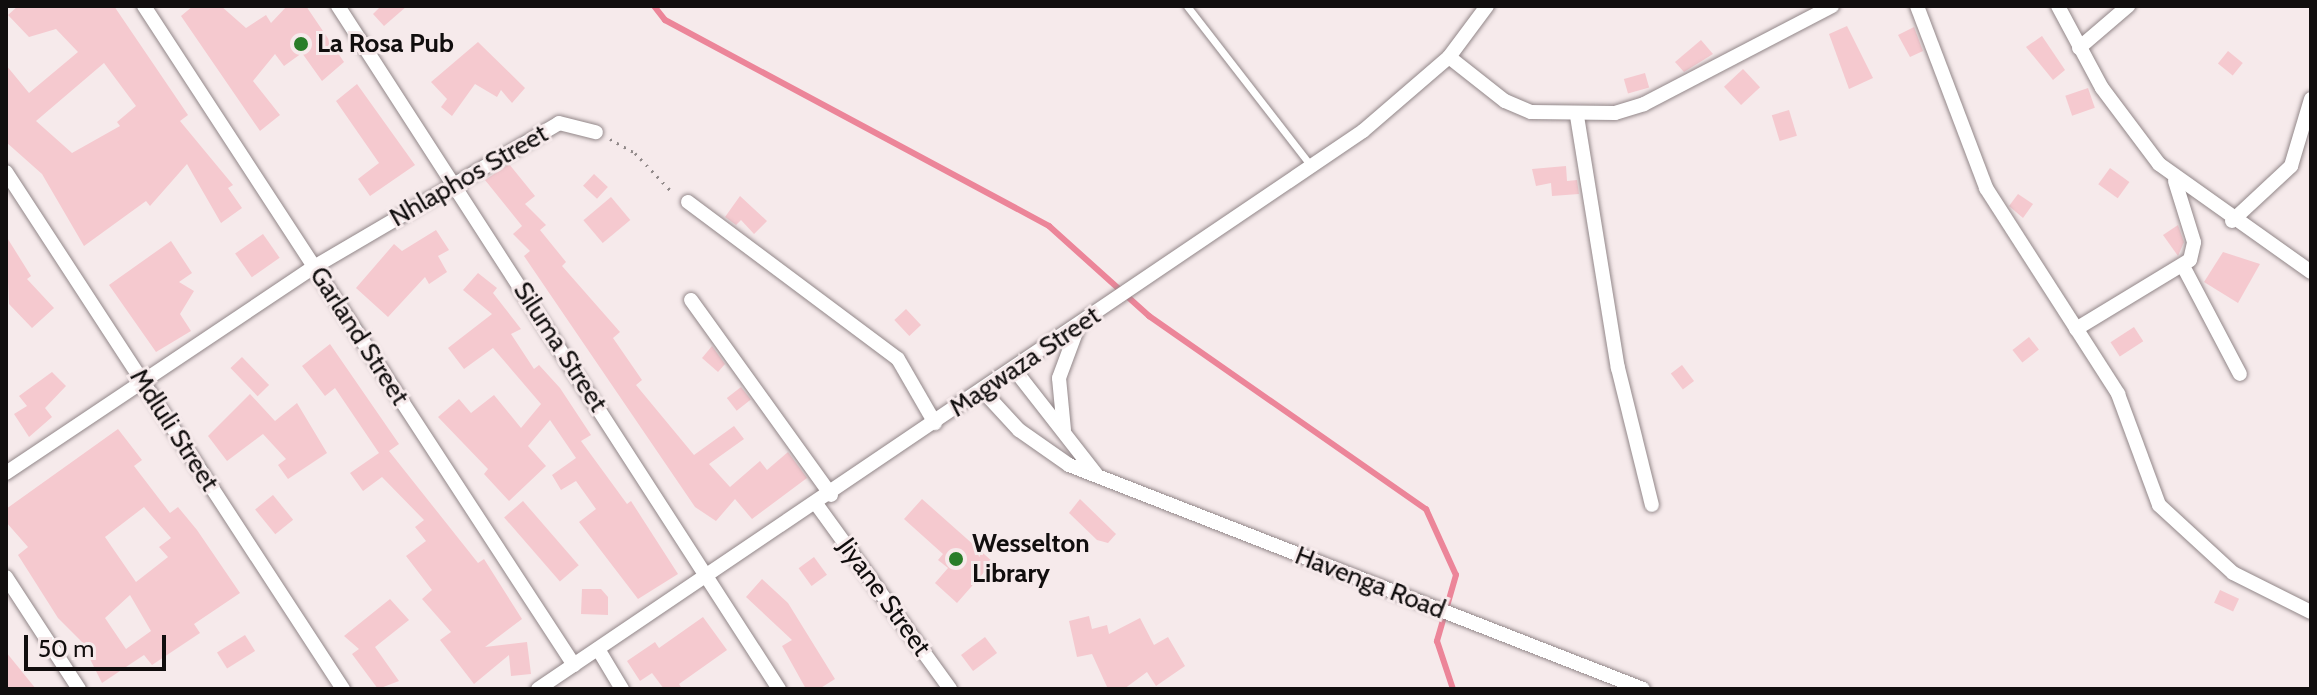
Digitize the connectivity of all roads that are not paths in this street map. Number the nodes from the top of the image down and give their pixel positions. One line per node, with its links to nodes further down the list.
1 (144, 6): 21 (street, Garland Street)
2 (338, 6): 17 (street, Siluma Street)
3 (1187, 6): 14 (lane)
4 (1487, 6): 10 (street, Magwaza Street)
5 (1832, 6): 12 (street)
6 (1917, 6): 25 (street)
7 (2058, 6): 9 (street)
8 (2128, 6): 9 (street)
9 (2079, 48): 16 (street)
10 (1449, 57): 12 (street); 14 (street, Magwaza Street)
11 (2311, 99): 19 (street)
12 (1577, 116): 36 (street)
13 (596, 132): 17 (street, Nhlaphos Street)
14 (1311, 166): 24 (street, Magwaza Street)
15 (6, 172): 28 (street, Mdluli Street)
16 (2175, 180): 19 (street); 20 (street)
17 (454, 184): 21 (street, Nhlaphos Street); 37 (street, Siluma Street)
18 (688, 202): 30 (street)
19 (2232, 221): 22 (street)
20 (2183, 266): 25 (street); 27 (street)
21 (314, 267): 28 (street, Nhlaphos Street); 41 (street, Garland Street)
22 (2311, 272)
23 (691, 300): 34 (street)
24 (1078, 327): 26 (street, Magwaza Street); 31 (street)
25 (2076, 329): 39 (street)
26 (1014, 369): 29 (street, Magwaza Street); 31 (street, Havenga Road)
27 (2240, 374)
28 (142, 380): 32 (street, Nhlaphos Street); 43 (street, Mdluli Street)
29 (983, 391): 30 (street, Magwaza Street); 33 (street, Havenga Road)
30 (935, 423): 34 (street, Magwaza Street)
31 (1065, 435): 33 (street, Havenga Road)
32 (6, 473)
33 (1097, 474): 48 (street, Havenga Road)
34 (831, 495): 35 (street, Magwaza Street)
35 (817, 505): 37 (street, Magwaza Street); 47 (street, Jiyane Street)
36 (1652, 505)
37 (709, 575): 40 (street, Magwaza Street); 46 (street, Siluma Street)
38 (6, 577): 42 (street)
39 (2311, 612)
40 (598, 649): 41 (street, Magwaza Street); 45 (street)
41 (574, 665): 44 (street, Magwaza Street)
42 (79, 689)
43 (343, 689)
44 (538, 689)
45 (622, 689)
46 (779, 689)
47 (950, 689)
48 (1643, 689)

